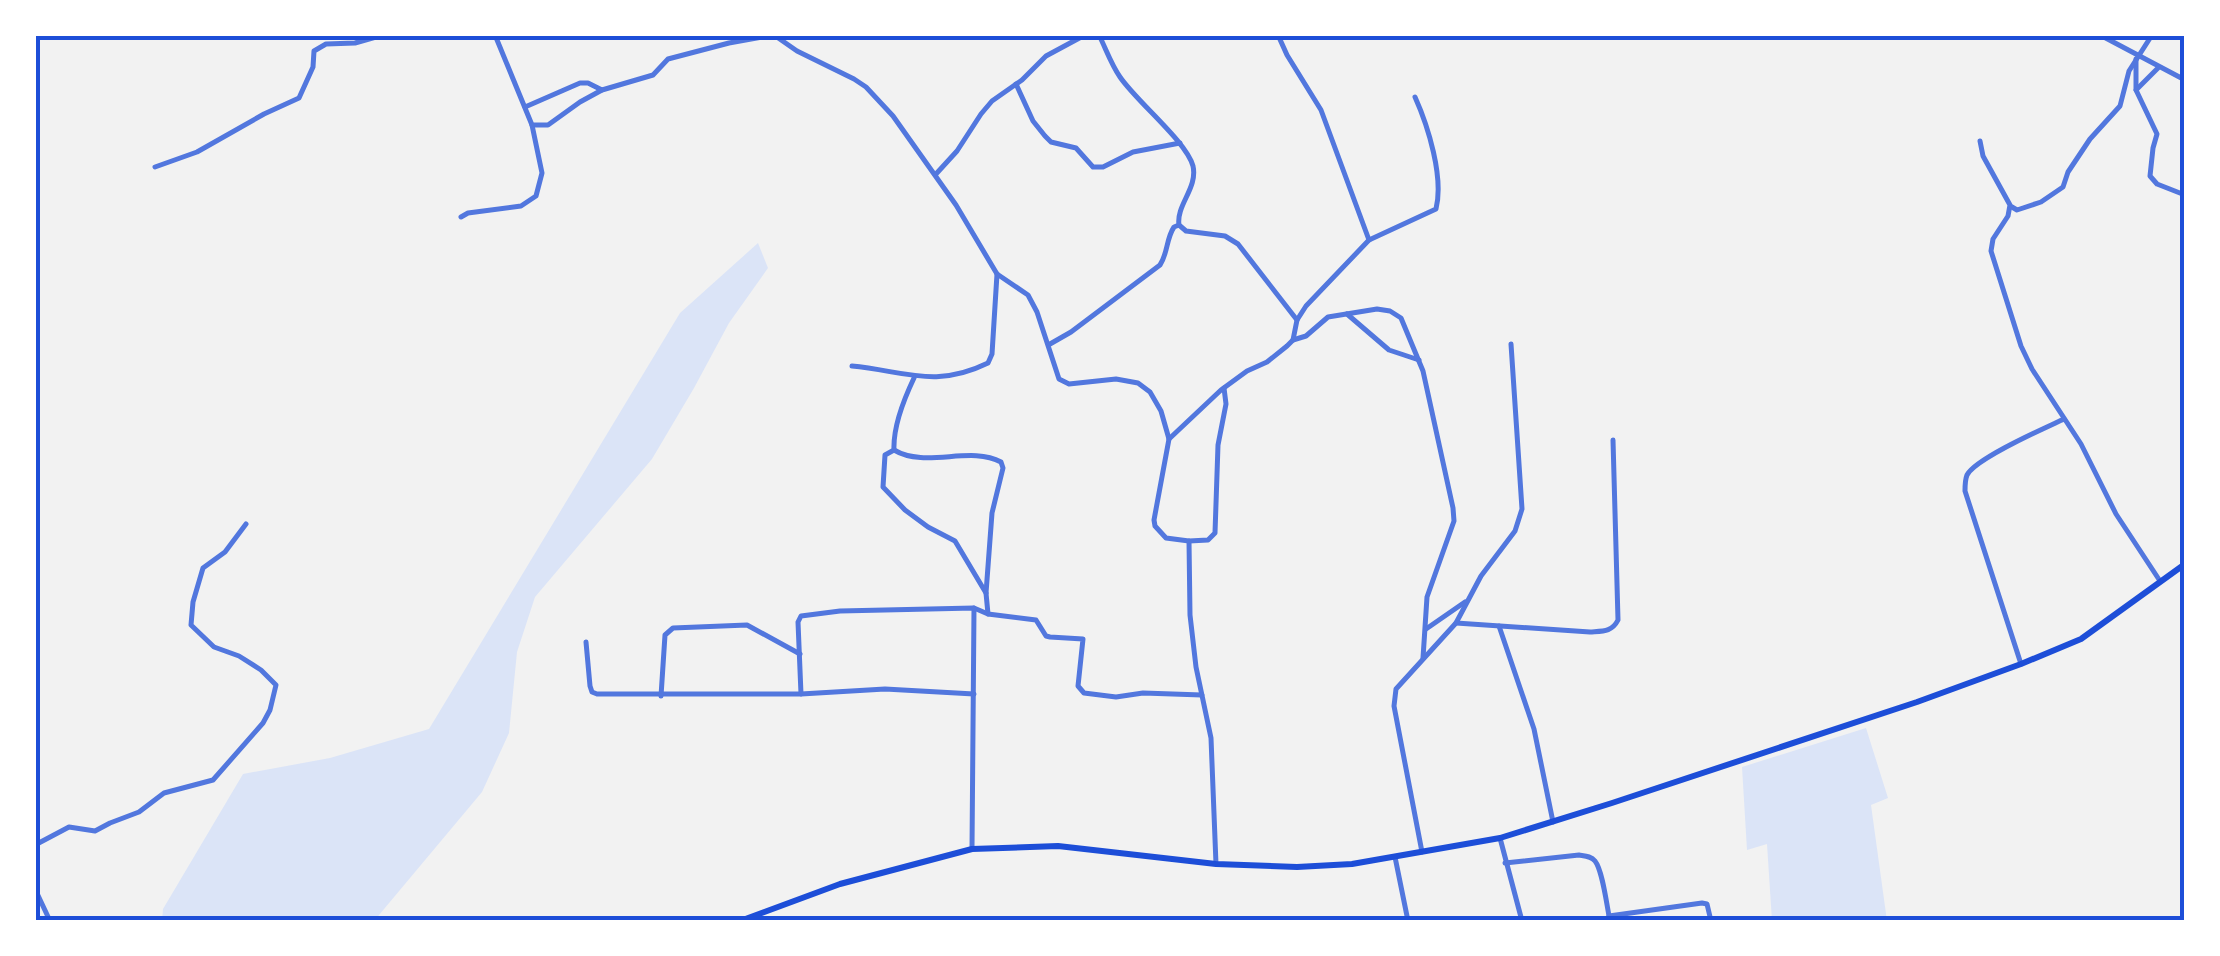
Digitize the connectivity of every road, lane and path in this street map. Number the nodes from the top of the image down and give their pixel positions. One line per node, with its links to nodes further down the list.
1 (384, 35): 19 (street)
2 (495, 35): 15 (street)
3 (1085, 35): 11 (street)
4 (1099, 35): 18 (street)
5 (1278, 35): 25 (street)
6 (2100, 35): 8 (street)
7 (2152, 35): 8 (street)
8 (2136, 56): 9 (street); 13 (street); 22 (street)
9 (2158, 68): 10 (street); 13 (street)
10 (2185, 80)
11 (1016, 84): 18 (street); 20 (street)
12 (602, 90): 15 (street); 16 (street); 20 (street)
13 (2136, 90): 21 (street)
14 (1415, 97): 25 (street)
15 (525, 107): 16 (street)
16 (532, 125): 23 (street)
17 (1980, 141): 22 (street)
18 (1180, 143): 24 (street)
19 (155, 167)
20 (935, 174): 26 (street)
21 (2185, 196)
22 (2010, 206): 36 (street)
23 (461, 216)
24 (1179, 225): 28 (street); 31 (street)
25 (1370, 240): 28 (street)
26 (997, 274): 31 (street); 34 (street)
27 (1347, 313): 29 (street); 32 (street); 32 (street)
28 (1297, 320): 29 (street)
29 (1293, 340): 35 (street)
30 (1512, 344): 45 (street)
31 (1049, 345): 37 (street)
32 (1419, 360): 50 (street)
33 (852, 366): 34 (street)
34 (914, 378): 39 (street)
35 (1224, 388): 37 (street); 41 (street)
36 (2066, 418): 43 (street); 54 (street)
37 (1169, 439): 41 (street)
38 (1613, 440): 49 (street)
39 (894, 450): 44 (street); 44 (street)
40 (246, 524): 61 (street)
41 (1189, 541): 57 (street)
42 (2185, 564): 43 (main road)
43 (2160, 580): 54 (main road)
44 (986, 592): 47 (street)
45 (1467, 600): 48 (street); 50 (street)
46 (974, 608): 47 (street); 52 (street); 56 (street)
47 (988, 614): 57 (street)
48 (1456, 623): 49 (street); 53 (street)
49 (1499, 626): 59 (street)
50 (1426, 629): 53 (street)
51 (586, 642): 58 (street)
52 (800, 654): 55 (street); 58 (street)
53 (1423, 659): 63 (street)
54 (2022, 664): 59 (main road)
55 (801, 694): 56 (street); 58 (street)
56 (974, 694): 62 (street)
57 (1202, 695): 65 (street)
58 (661, 696)
59 (1553, 822): 60 (main road)
60 (1500, 838): 63 (main road); 66 (street)
61 (35, 845)
62 (972, 849): 65 (main road); 69 (main road)
63 (1422, 852): 64 (main road)
64 (1395, 857): 65 (main road); 72 (street)
65 (1216, 864)
66 (1505, 864): 68 (street); 73 (street)
67 (35, 889): 70 (street)
68 (1609, 918): 74 (street)
69 (752, 919): 71 (main road)
70 (50, 921)
71 (740, 921)
72 (1408, 921)
73 (1522, 921)
74 (1711, 921)

